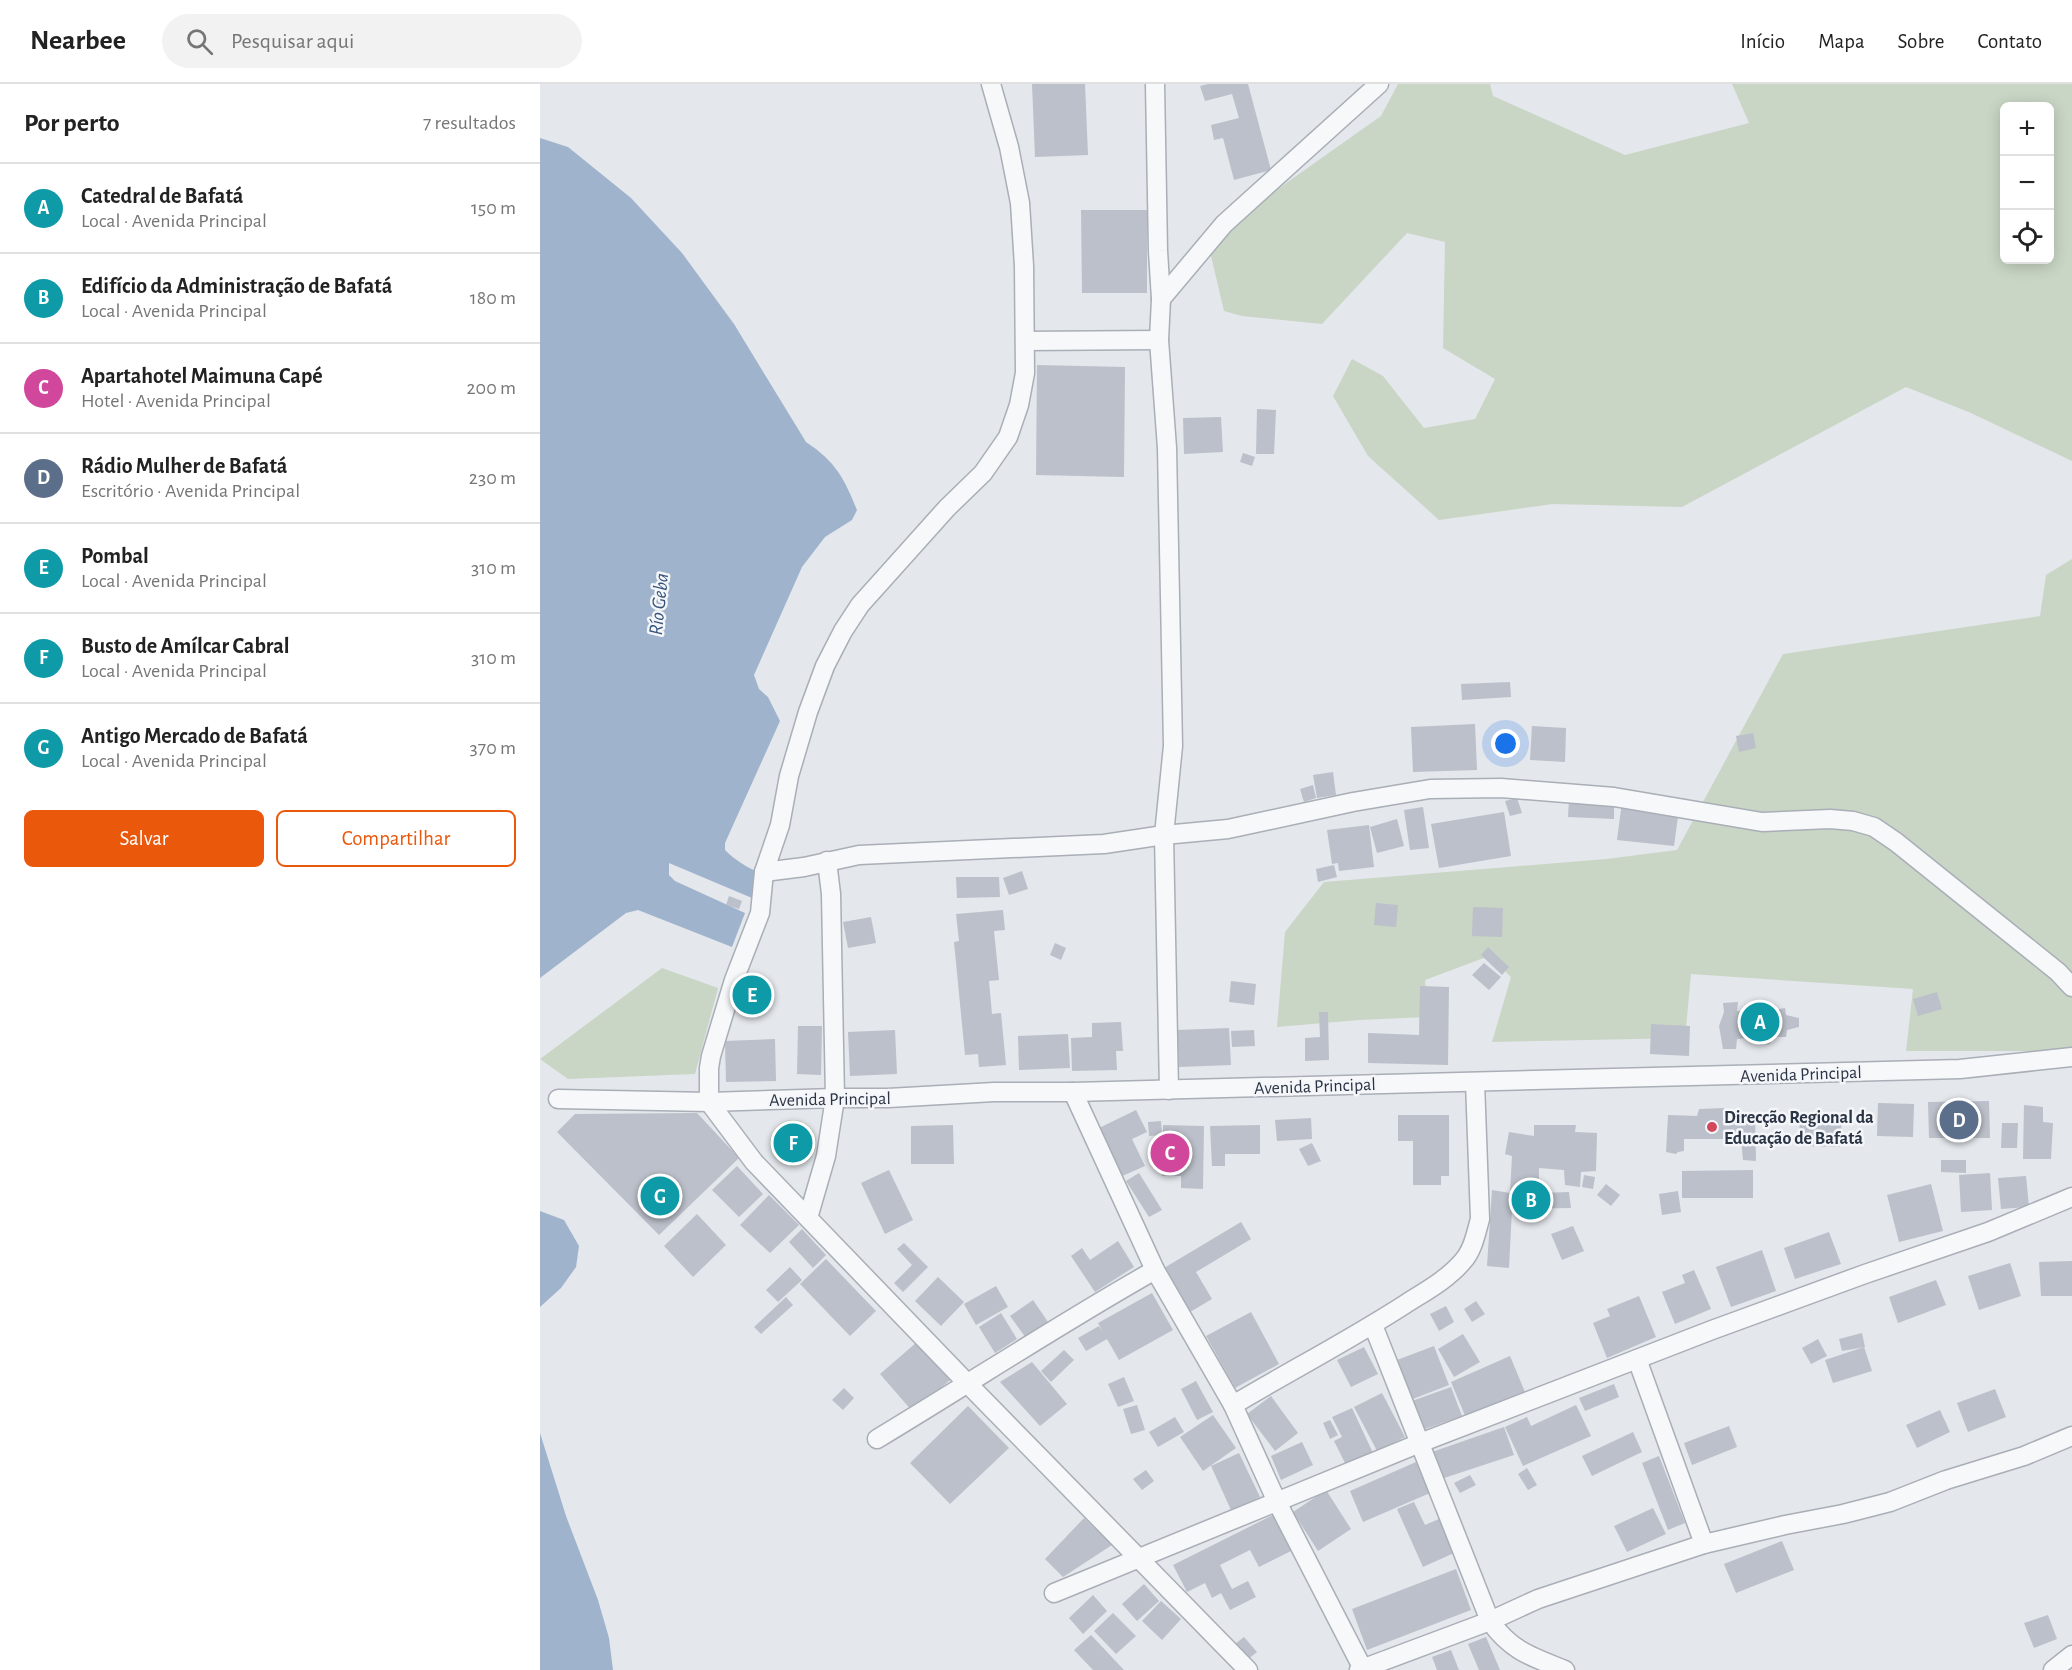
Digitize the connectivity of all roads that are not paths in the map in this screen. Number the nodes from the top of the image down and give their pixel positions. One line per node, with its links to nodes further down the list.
1 (991, 84): 5 (street)
2 (1155, 84): 4 (street)
3 (1379, 84): 4 (street)
4 (1161, 299): 6 (street)
5 (1025, 340): 6 (street); 9 (street)
6 (1159, 340): 7 (street)
7 (1164, 835): 8 (street); 10 (street); 13 (street)
8 (827, 861): 9 (street); 15 (street)
9 (764, 872): 17 (street)
10 (2072, 987)
11 (2072, 1057): 12 (street, Avenida Principal)
12 (1475, 1082): 13 (street, Avenida Principal); 21 (street)
13 (1169, 1090): 14 (street, Avenida Principal)
14 (1073, 1092): 15 (street, Avenida Principal); 20 (street)
15 (835, 1098): 17 (street, Avenida Principal); 19 (street)
16 (558, 1099): 17 (street, Avenida Principal)
17 (709, 1102): 19 (street)
18 (2072, 1197): 22 (street)
19 (808, 1218): 23 (street)
20 (1155, 1270): 23 (street); 24 (street)
21 (1373, 1325): 24 (street); 27 (street)
22 (1637, 1359): 27 (street); 29 (street)
23 (968, 1384): 26 (street); 30 (street)
24 (1233, 1406): 28 (street)
25 (2072, 1436): 29 (street)
26 (877, 1439)
27 (1420, 1443): 28 (street); 32 (street)
28 (1277, 1502): 30 (street); 35 (street)
29 (1704, 1544): 32 (street)
30 (1138, 1558): 31 (street); 34 (street)
31 (1054, 1593)
32 (1490, 1621): 35 (street); 36 (street)
33 (2072, 1655): 37 (street)
34 (1248, 1670)
35 (1361, 1670)
36 (1565, 1670)
37 (2054, 1670)

